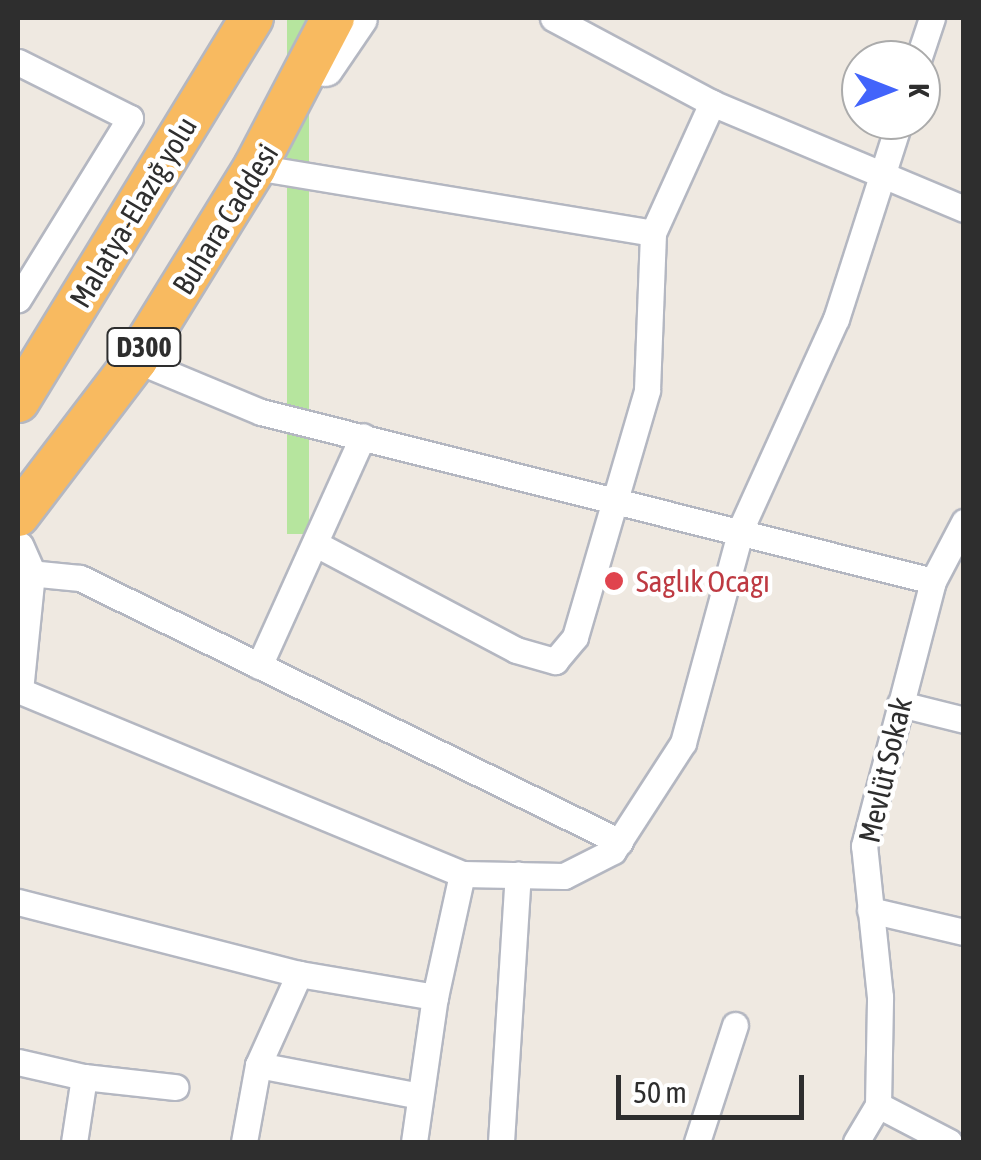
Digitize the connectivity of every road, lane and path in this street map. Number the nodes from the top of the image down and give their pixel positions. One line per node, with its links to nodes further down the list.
1 (238, 18): 8 (main road, Malatya-Elazığ yolu / D300)
2 (252, 18): 8 (highway)
3 (333, 18): 10 (highway)
4 (359, 18): 10 (main road, Buhara Caddesi / D300)
5 (554, 18): 7 (street)
6 (18, 62): 14 (street)
7 (712, 103): 11 (street); 13 (street)
8 (197, 104): 16 (highway, Malatya-Elazığ yolu / D300)
9 (893, 140): 11 (street)
10 (255, 167): 13 (street); 15 (highway, Buhara Caddesi / D300)
11 (880, 181): 12 (street); 21 (street)
12 (964, 209)
13 (653, 233): 18 (street)
14 (18, 299)
15 (136, 360): 17 (street); 19 (highway, Buhara Caddesi / D300)
16 (18, 400)
17 (362, 436): 18 (street); 22 (street)
18 (618, 494): 21 (street); 22 (street)
19 (18, 515)
20 (964, 522): 24 (street, Mevlüt Sokak)
21 (742, 526): 24 (street); 30 (street)
22 (316, 544): 25 (street)
23 (23, 561): 25 (street); 26 (street)
24 (933, 581): 28 (street, Mevlüt Sokak)
25 (260, 666): 30 (street)
26 (18, 682)
27 (18, 690): 31 (street)
28 (900, 704): 29 (street); 34 (street, Mevlüt Sokak)
29 (964, 720)
30 (620, 842): 32 (street)
31 (462, 874): 32 (street); 37 (street)
32 (518, 875): 48 (street)
33 (18, 902): 36 (street)
34 (870, 910): 35 (street); 44 (street, Mevlüt Sokak)
35 (964, 932)
36 (299, 974): 37 (street); 40 (street)
37 (435, 997): 43 (street)
38 (735, 1026): 49 (street)
39 (18, 1062): 41 (street)
40 (258, 1065): 43 (street); 46 (street)
41 (84, 1077): 42 (street); 45 (street)
42 (175, 1087)
43 (420, 1096): 47 (street)
44 (878, 1105): 50 (street); 51 (street)
45 (74, 1142)
46 (244, 1142)
47 (414, 1142)
48 (501, 1142)
49 (696, 1142)
50 (856, 1142)
51 (949, 1142)

